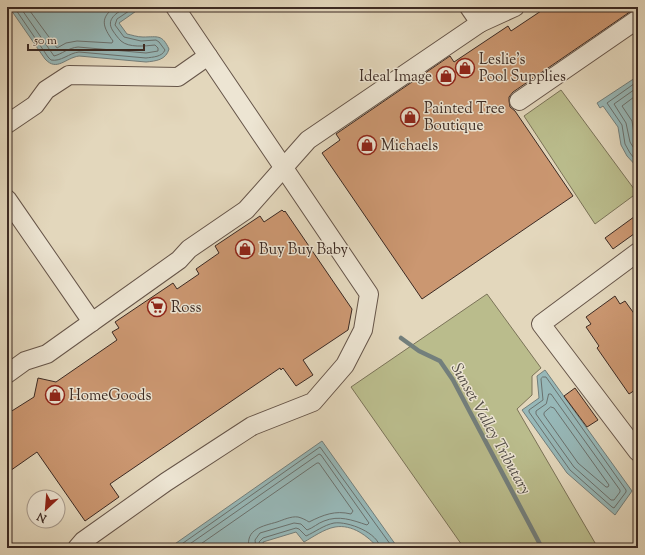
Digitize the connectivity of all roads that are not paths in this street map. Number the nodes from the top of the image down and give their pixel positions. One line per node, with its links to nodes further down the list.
1 (175, 7): 6 (lane)
2 (469, 7): 5 (lane)
3 (515, 7): 5 (lane)
4 (638, 19): 7 (lane)
5 (480, 23): 9 (lane)
6 (208, 56): 8 (lane); 9 (lane)
7 (520, 102)
8 (7, 124)
9 (284, 168): 12 (lane); 15 (lane)
10 (7, 199): 12 (lane)
11 (638, 252): 14 (lane)
12 (92, 322): 13 (lane)
13 (7, 374)
14 (638, 452)
15 (77, 548)

